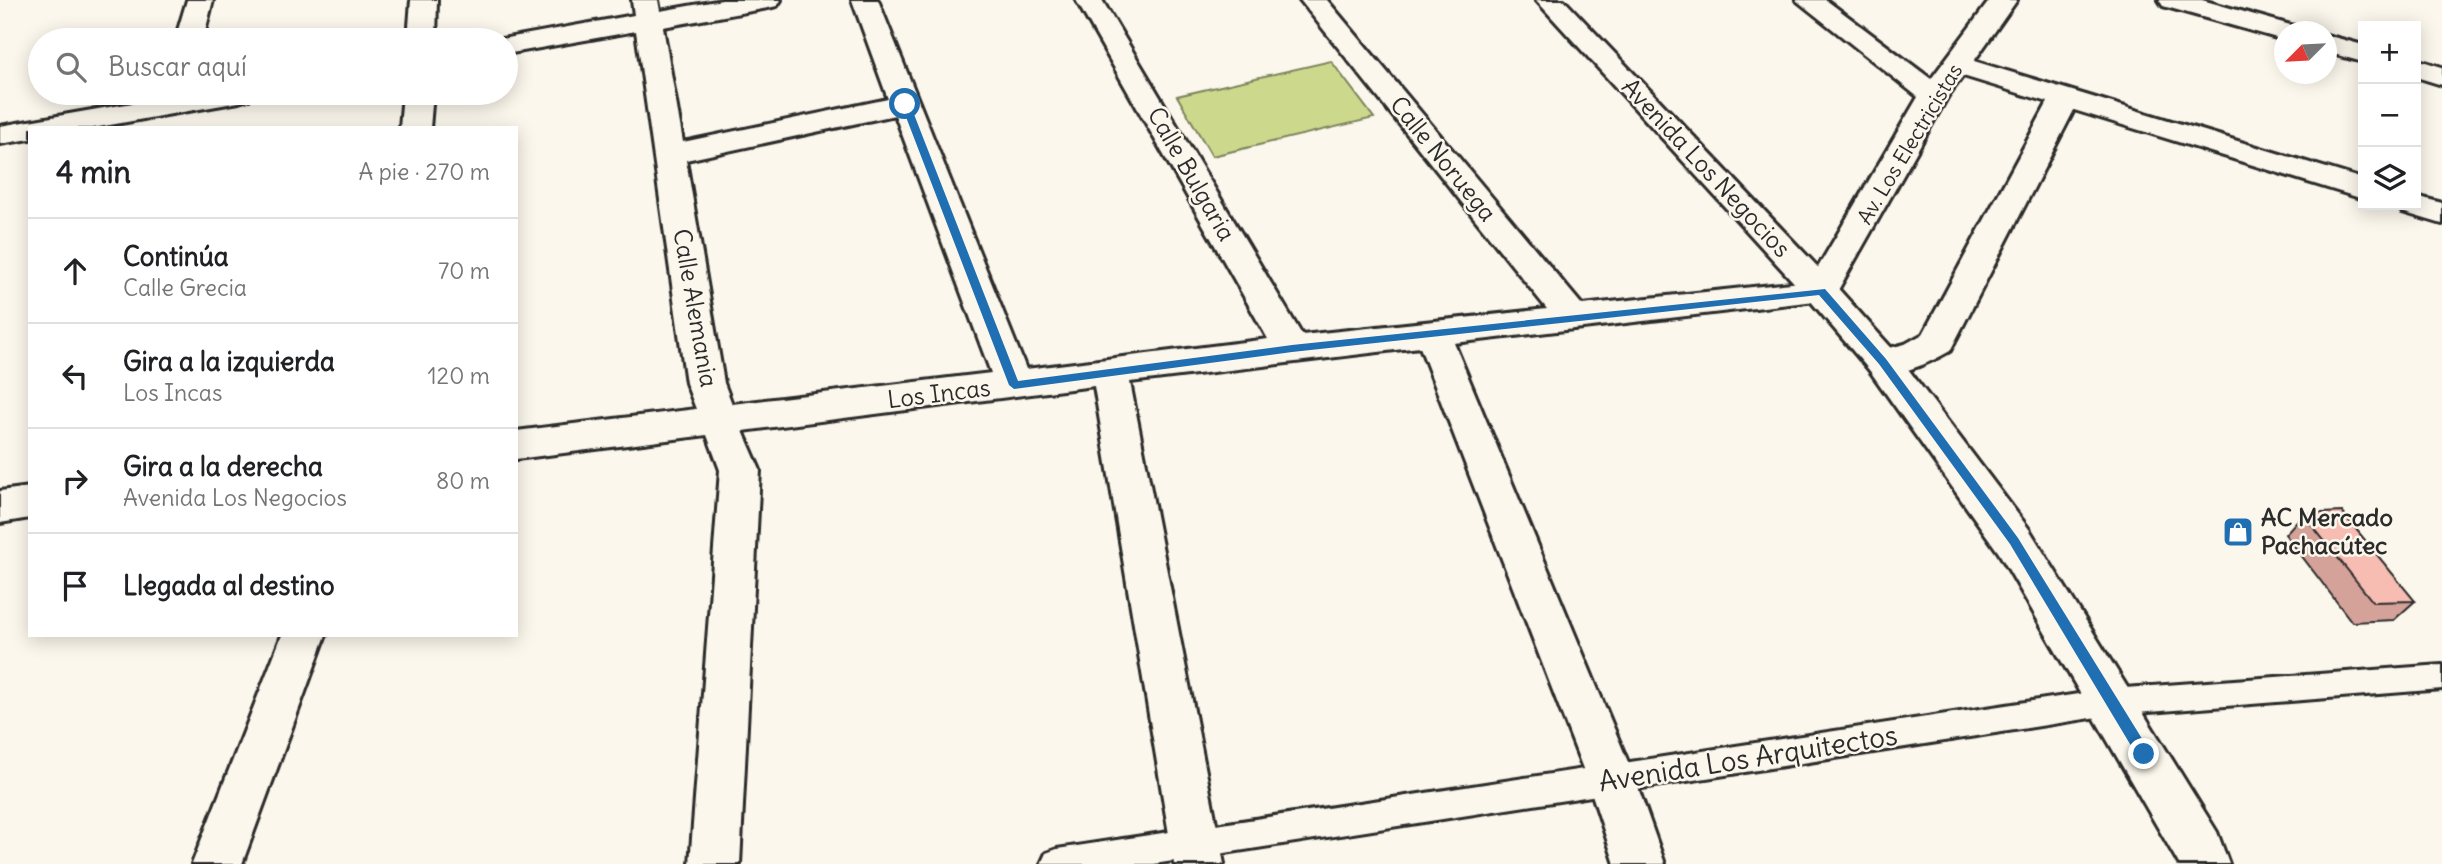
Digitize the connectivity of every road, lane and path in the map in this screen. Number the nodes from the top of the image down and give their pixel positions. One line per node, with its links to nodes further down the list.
1 (200, 0): 12 (street)
2 (424, 0): 13 (street)
3 (768, 0): 11 (street)
4 (865, 0): 23 (street)
5 (1089, 0): 37 (street, Calle Bulgaria)
6 (1313, 0): 35 (street, Calle Noruega)
7 (1549, 0): 34 (street, Avenida Los Negocios)
8 (1809, 0): 21 (street)
9 (2004, 0): 18 (street, Av. Los Electricistas)
10 (2172, 0): 14 (street)
11 (647, 10): 15 (street); 30 (street, Calle Alemania)
12 (192, 28)
13 (423, 28)
14 (2274, 29)
15 (518, 43)
16 (2337, 46): 17 (street)
17 (2358, 53)
18 (1957, 65): 21 (street, Av. Los Electricistas); 22 (street)
19 (2421, 70): 20 (street)
20 (2442, 76)
21 (1934, 95): 34 (street, Av. Los Electricistas)
22 (2065, 98): 31 (street); 38 (street)
23 (905, 104): 30 (street); 40 (street)
24 (417, 105): 27 (street)
25 (170, 108): 26 (street)
26 (54, 126)
27 (415, 126)
28 (28, 130): 29 (street)
29 (0, 135)
30 (669, 154): 41 (street, Calle Alemania)
31 (2358, 187)
32 (2421, 207): 33 (street)
33 (2442, 214)
34 (1821, 291): 35 (street, Los Incas); 38 (street, Avenida Los Negocios)
35 (1573, 318): 36 (street, Los Incas)
36 (1432, 333): 37 (street, Los Incas); 48 (street)
37 (1292, 349): 39 (street, Los Incas)
38 (1883, 362): 47 (street, Avenida Los Negocios)
39 (1110, 373): 40 (street, Los Incas); 49 (street)
40 (1014, 385): 41 (street, Los Incas)
41 (718, 421): 42 (street, Los Incas); 51 (street, Calle Alemania)
42 (518, 445)
43 (28, 502): 44 (street)
44 (0, 507)
45 (303, 637): 50 (street)
46 (2442, 677): 47 (lane, Avenida Los Arquitectos)
47 (2111, 702): 48 (lane, Avenida Los Arquitectos); 54 (street, Avenida Los Negocios)
48 (1612, 779): 49 (lane, Avenida Los Arquitectos); 53 (street)
49 (1197, 853): 52 (lane, Avenida Los Arquitectos)
50 (217, 864)
51 (715, 864)
52 (1057, 864)
53 (1640, 864)
54 (2204, 864)

